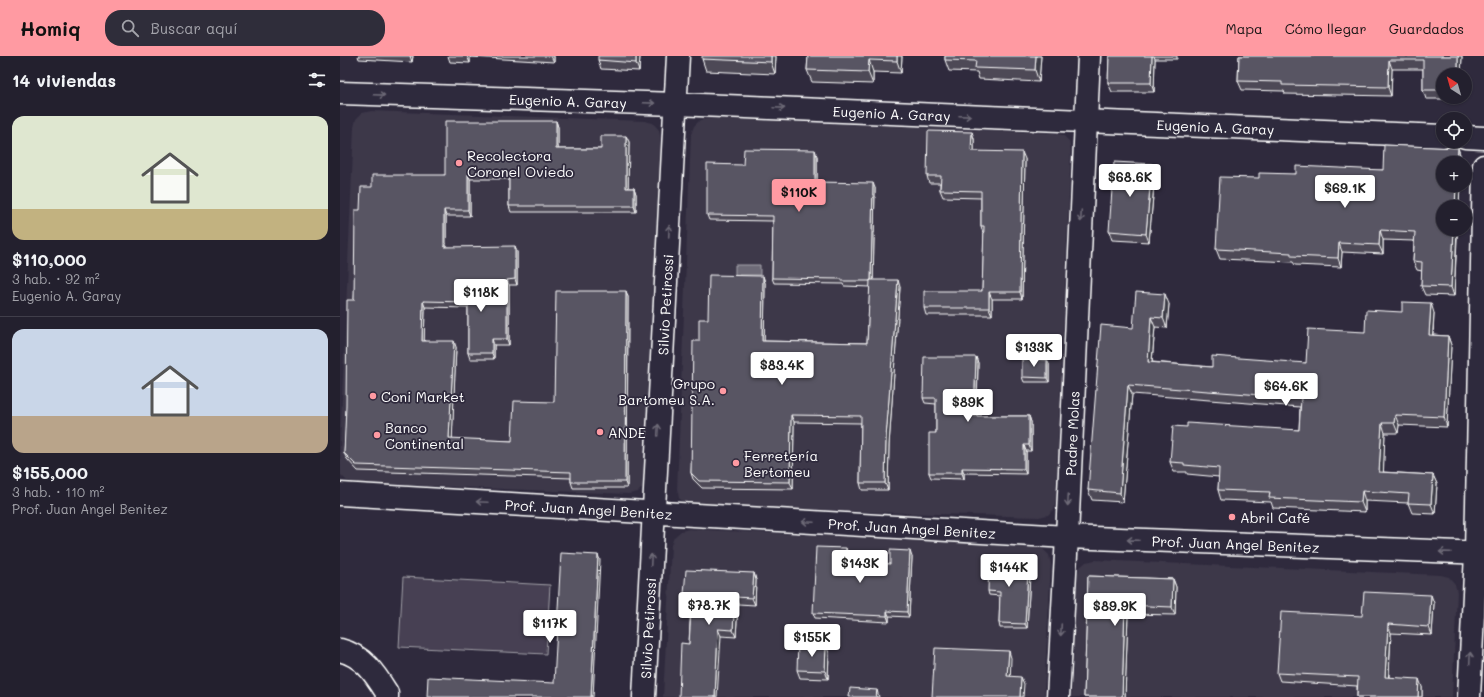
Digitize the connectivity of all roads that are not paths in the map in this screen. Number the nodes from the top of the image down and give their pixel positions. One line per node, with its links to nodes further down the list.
1 (678, 56): 4 (street, Silvio Petirossi)
2 (1088, 56): 5 (street, Padre Molas)
3 (340, 93): 4 (street, Eugenio A. Garay, one-way to 4)
4 (676, 104): 5 (street, Eugenio A. Garay, one-way to 5); 11 (street, Silvio Petirossi, one-way to 4)
5 (1086, 121): 6 (street, Eugenio A. Garay); 12 (street, Padre Molas, one-way to 12)
6 (1436, 136)
7 (1472, 137): 8 (street)
8 (1484, 138)
9 (1484, 166): 13 (street)
10 (340, 494): 11 (street, Prof. Juan Angel Benitez, one-way to 10)
11 (654, 512): 12 (street, Prof. Juan Angel Benitez, one-way to 11); 16 (street, Silvio Petirossi, one-way to 11)
12 (1066, 537): 13 (street, Prof. Juan Angel Benitez, one-way to 12); 17 (street, Padre Molas, one-way to 17)
13 (1480, 553): 18 (street, one-way to 13)
14 (340, 650): 15 (street)
15 (387, 697)
16 (644, 697)
17 (1058, 697)
18 (1469, 697)

